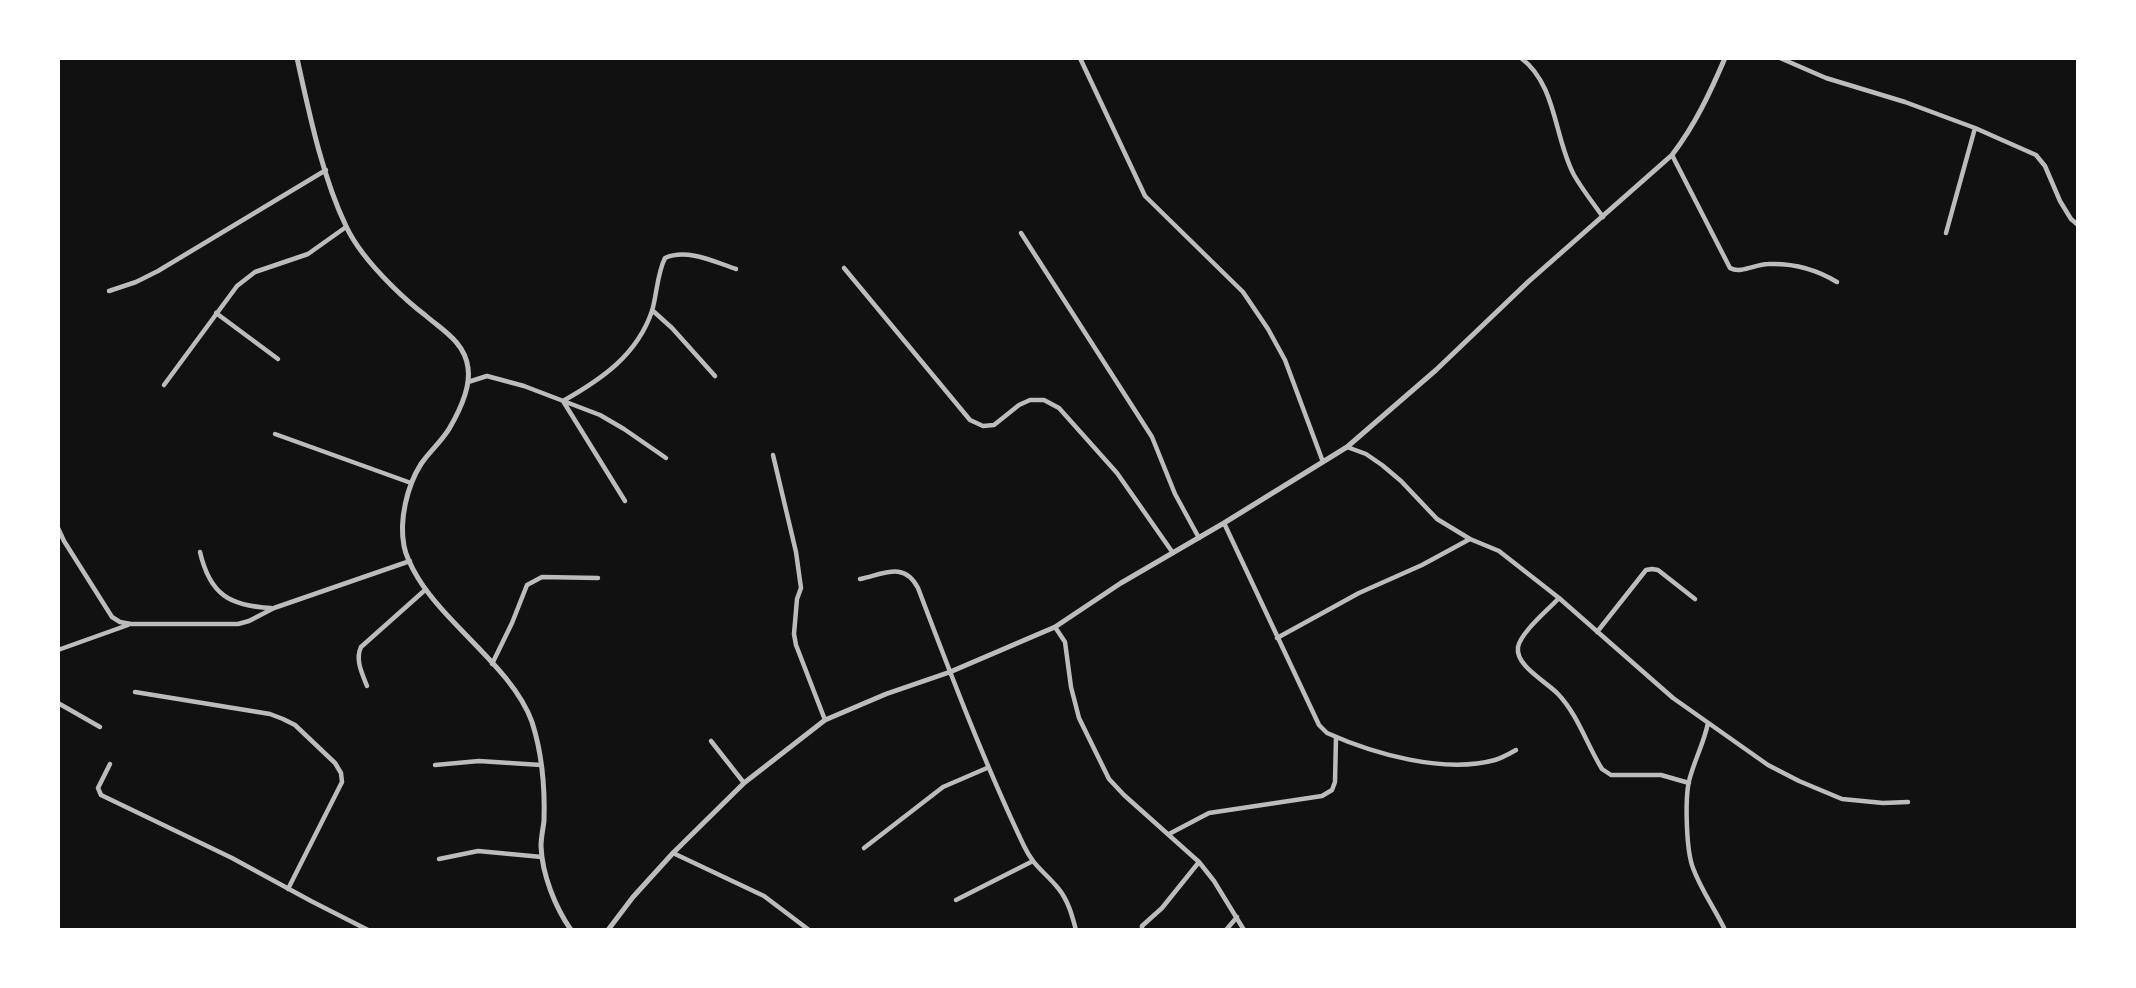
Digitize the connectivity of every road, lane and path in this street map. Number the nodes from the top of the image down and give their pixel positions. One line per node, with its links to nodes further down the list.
1 (297, 58): 8 (street)
2 (1080, 58): 29 (street)
3 (1521, 58): 9 (street)
4 (1725, 58): 7 (street)
5 (1780, 58): 6 (street)
6 (1975, 128): 10 (street); 13 (street)
7 (1672, 155): 9 (street); 16 (street)
8 (326, 170): 11 (street); 17 (street)
9 (1603, 217): 26 (street)
10 (2078, 225)
11 (346, 227): 19 (street); 22 (street)
12 (1021, 233): 34 (street)
13 (1946, 233)
14 (844, 268): 37 (street)
15 (736, 269): 18 (street)
16 (1837, 282)
17 (109, 291)
18 (652, 310): 21 (street); 24 (street)
19 (216, 313): 20 (street); 23 (street)
20 (278, 359)
21 (716, 376)
22 (468, 382): 24 (street); 30 (street)
23 (164, 385)
24 (563, 401): 28 (street); 31 (street)
25 (275, 434): 30 (street)
26 (1347, 447): 29 (street); 35 (street)
27 (773, 455): 55 (street)
28 (666, 458)
29 (1323, 462): 32 (street)
30 (411, 483): 38 (street)
31 (625, 501)
32 (1224, 523): 34 (street); 48 (street)
33 (58, 528): 45 (street)
34 (1199, 538): 37 (street)
35 (1470, 539): 42 (street); 48 (street)
36 (200, 552): 44 (street)
37 (1173, 553): 46 (street)
38 (410, 561): 41 (street); 44 (street)
39 (598, 578): 50 (street)
40 (860, 579): 51 (street)
41 (425, 590): 50 (street); 52 (street)
42 (1559, 598): 47 (street); 66 (street)
43 (1695, 599): 47 (street)
44 (274, 608): 45 (street)
45 (131, 624): 49 (street)
46 (1055, 627): 51 (street); 68 (street)
47 (1597, 632): 56 (street)
48 (1277, 638): 58 (street)
49 (58, 650)
50 (492, 664): 63 (street)
51 (950, 672): 55 (street); 64 (street)
52 (367, 686)
53 (135, 693): 75 (street)
54 (58, 703): 57 (street)
55 (825, 720): 65 (street)
56 (1708, 723): 66 (street); 67 (street)
57 (100, 727)
58 (1336, 737): 60 (street); 68 (street)
59 (711, 741): 65 (street)
60 (1516, 750)
61 (110, 764): 75 (street)
62 (435, 765): 63 (street)
63 (540, 765): 71 (street)
64 (987, 768): 69 (street); 73 (street)
65 (744, 783): 70 (street)
66 (1689, 783): 86 (street)
67 (1908, 802)
68 (1169, 834): 74 (street)
69 (864, 848)
70 (673, 853): 80 (street); 81 (street)
71 (542, 857): 72 (street); 79 (street)
72 (439, 859)
73 (1031, 862): 76 (street); 82 (street)
74 (1199, 862): 77 (street); 83 (street)
75 (288, 889): 78 (street)
76 (956, 900)
77 (1236, 917): 84 (street); 85 (street)
78 (368, 930)
79 (571, 930)
80 (608, 930)
81 (809, 930)
82 (1076, 930)
83 (1142, 930)
84 (1226, 930)
85 (1244, 930)
86 (1725, 930)

